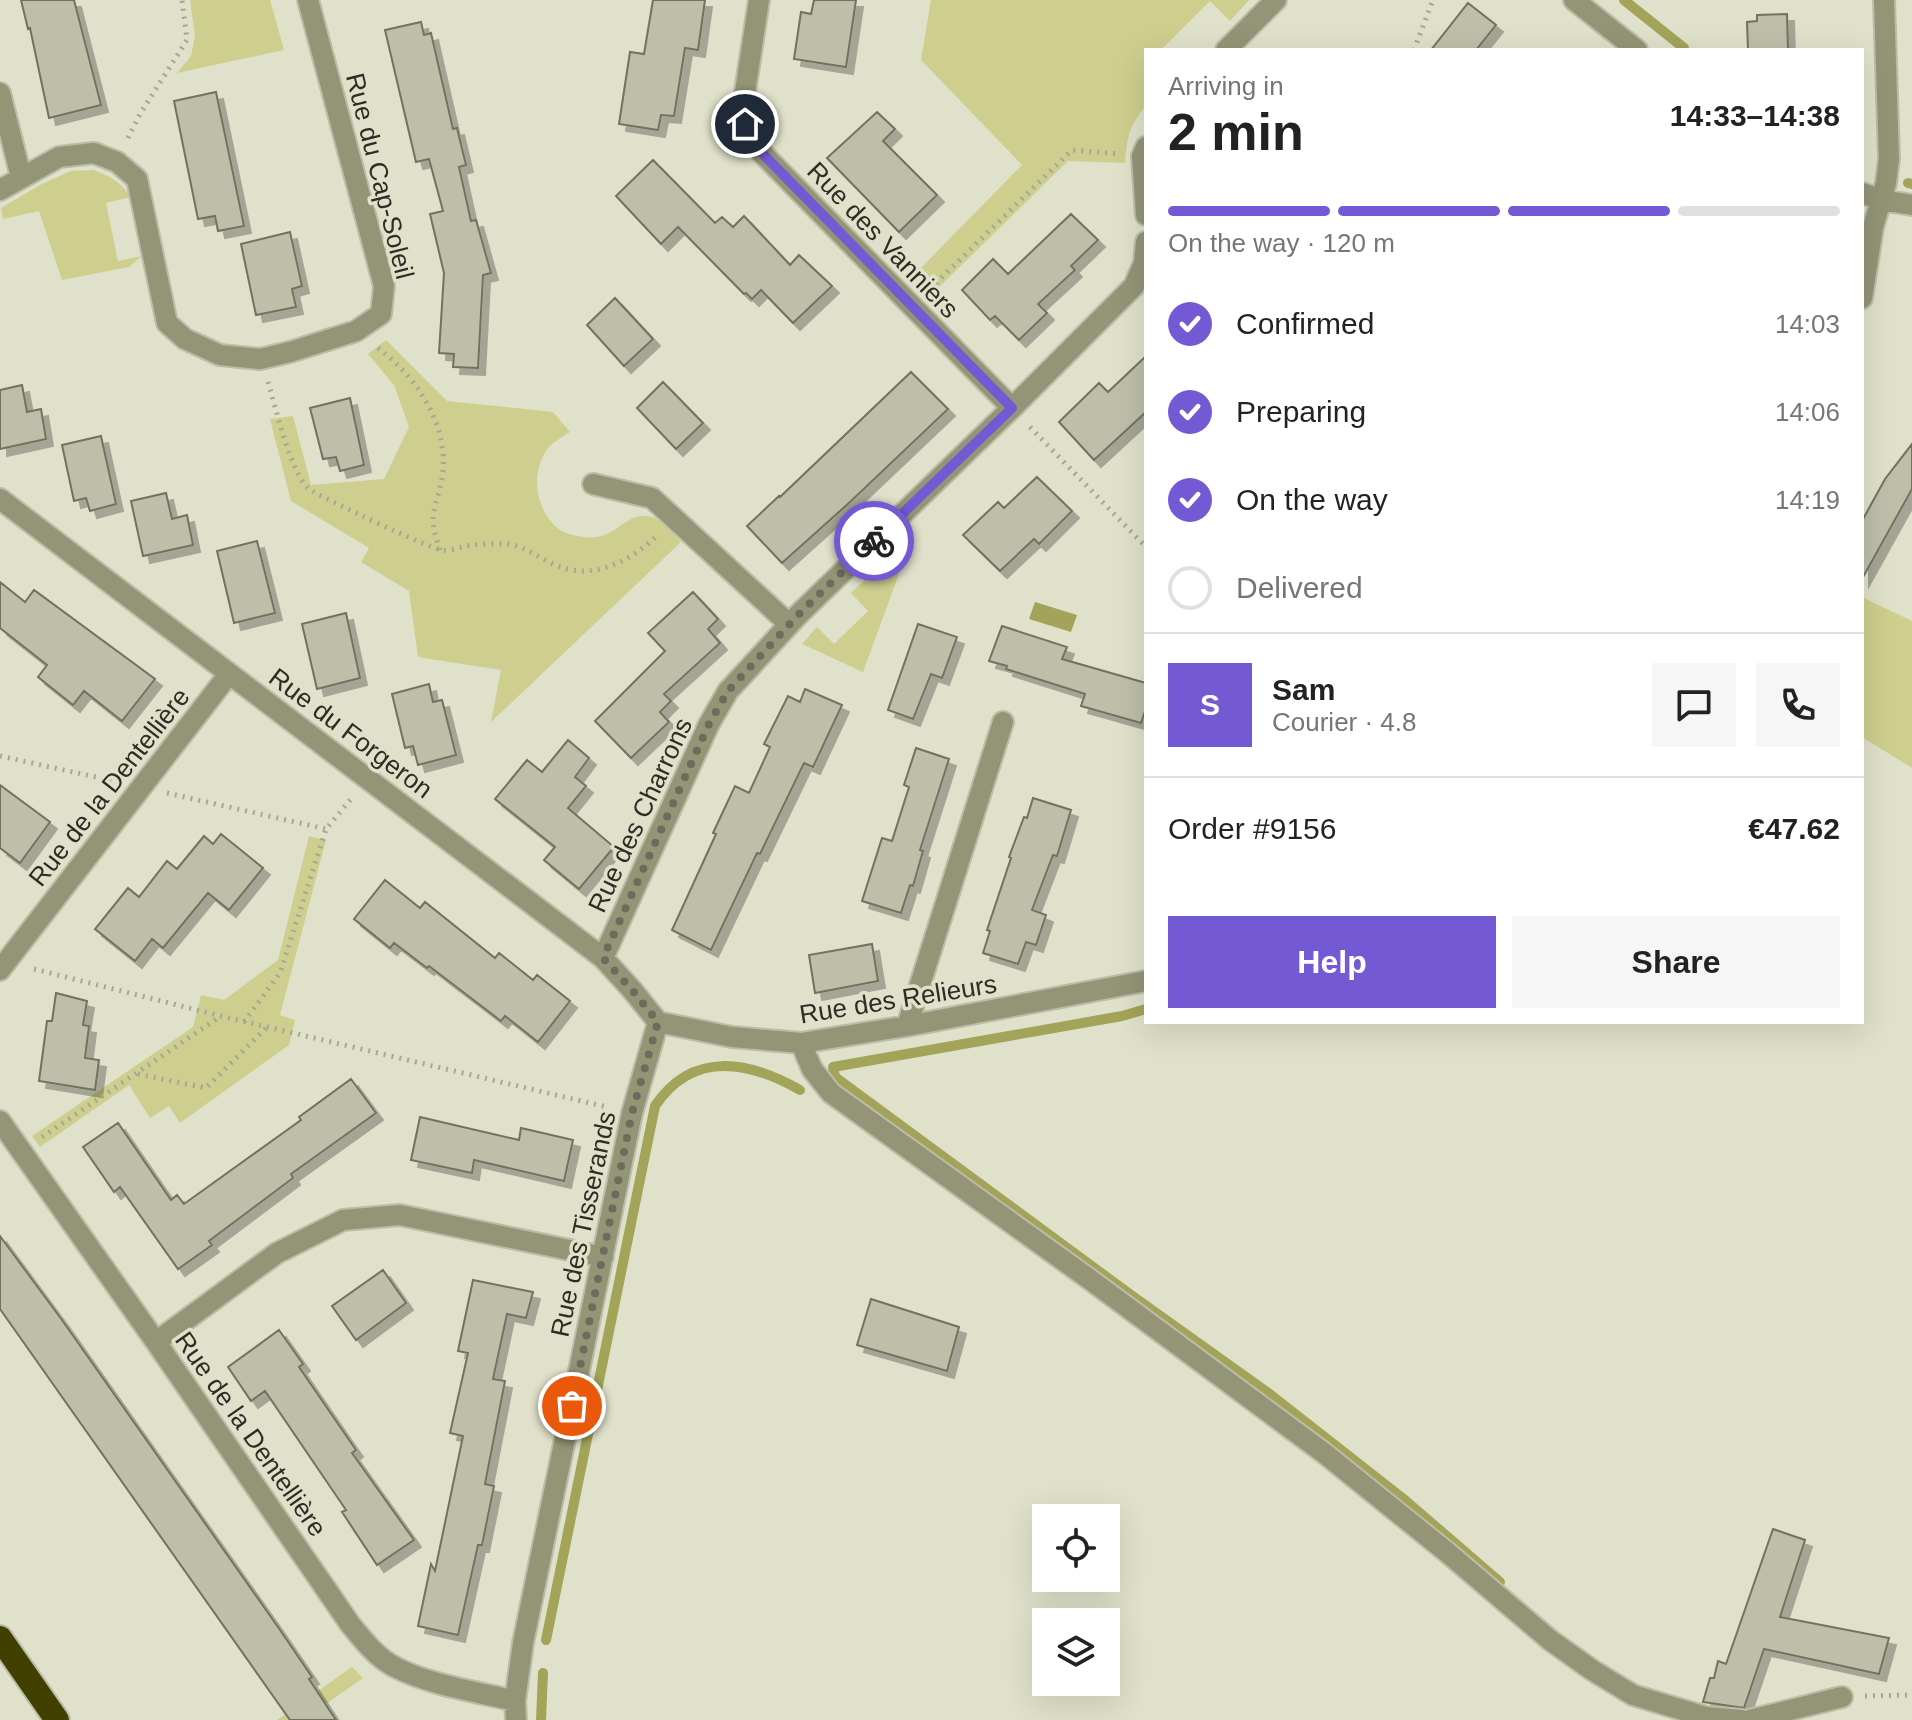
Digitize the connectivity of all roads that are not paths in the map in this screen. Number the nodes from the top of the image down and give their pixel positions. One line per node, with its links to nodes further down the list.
1 (308, 0): 9 (street, Rue du Cap-Soleil)
2 (759, 0): 15 (street, Rue des Vanniers)
3 (1276, 0): 6 (street)
4 (1574, 0): 7 (street)
5 (1884, 0): 11 (street)
6 (1228, 48)
7 (1634, 48)
8 (0, 93): 9 (street)
9 (21, 177): 10 (street)
10 (0, 190)
11 (1872, 197): 12 (street); 14 (street)
12 (1912, 205)
13 (1144, 263): 15 (street, Rue des Charrons)
14 (1864, 285)
15 (1012, 408): 18 (street, Rue des Charrons)
16 (593, 484): 18 (street)
17 (0, 499): 19 (street, Rue du Forgeron)
18 (789, 624): 21 (street, Rue des Charrons)
19 (229, 674): 21 (street, Rue du Forgeron); 22 (street, Rue de la Dentellière)
20 (1003, 722): 25 (street)
21 (603, 958): 24 (street, Rue du Forgeron)
22 (3, 966)
23 (1144, 981): 25 (street, Rue des Relieurs)
24 (658, 1022): 26 (street, Rue des Relieurs); 28 (street, Rue des Tisserands)
25 (907, 1026): 26 (street, Rue des Relieurs)
26 (801, 1043): 34 (street)
27 (0, 1121): 29 (street, Rue de la Dentellière)
28 (603, 1257): 29 (street); 32 (street, Rue des Tisserands)
29 (156, 1342): 32 (street, Rue de la Dentellière)
30 (0, 1638): 33 (highway)
31 (1842, 1697): 35 (street)
32 (516, 1711)
33 (57, 1720)
34 (1741, 1720)
35 (1750, 1720)

